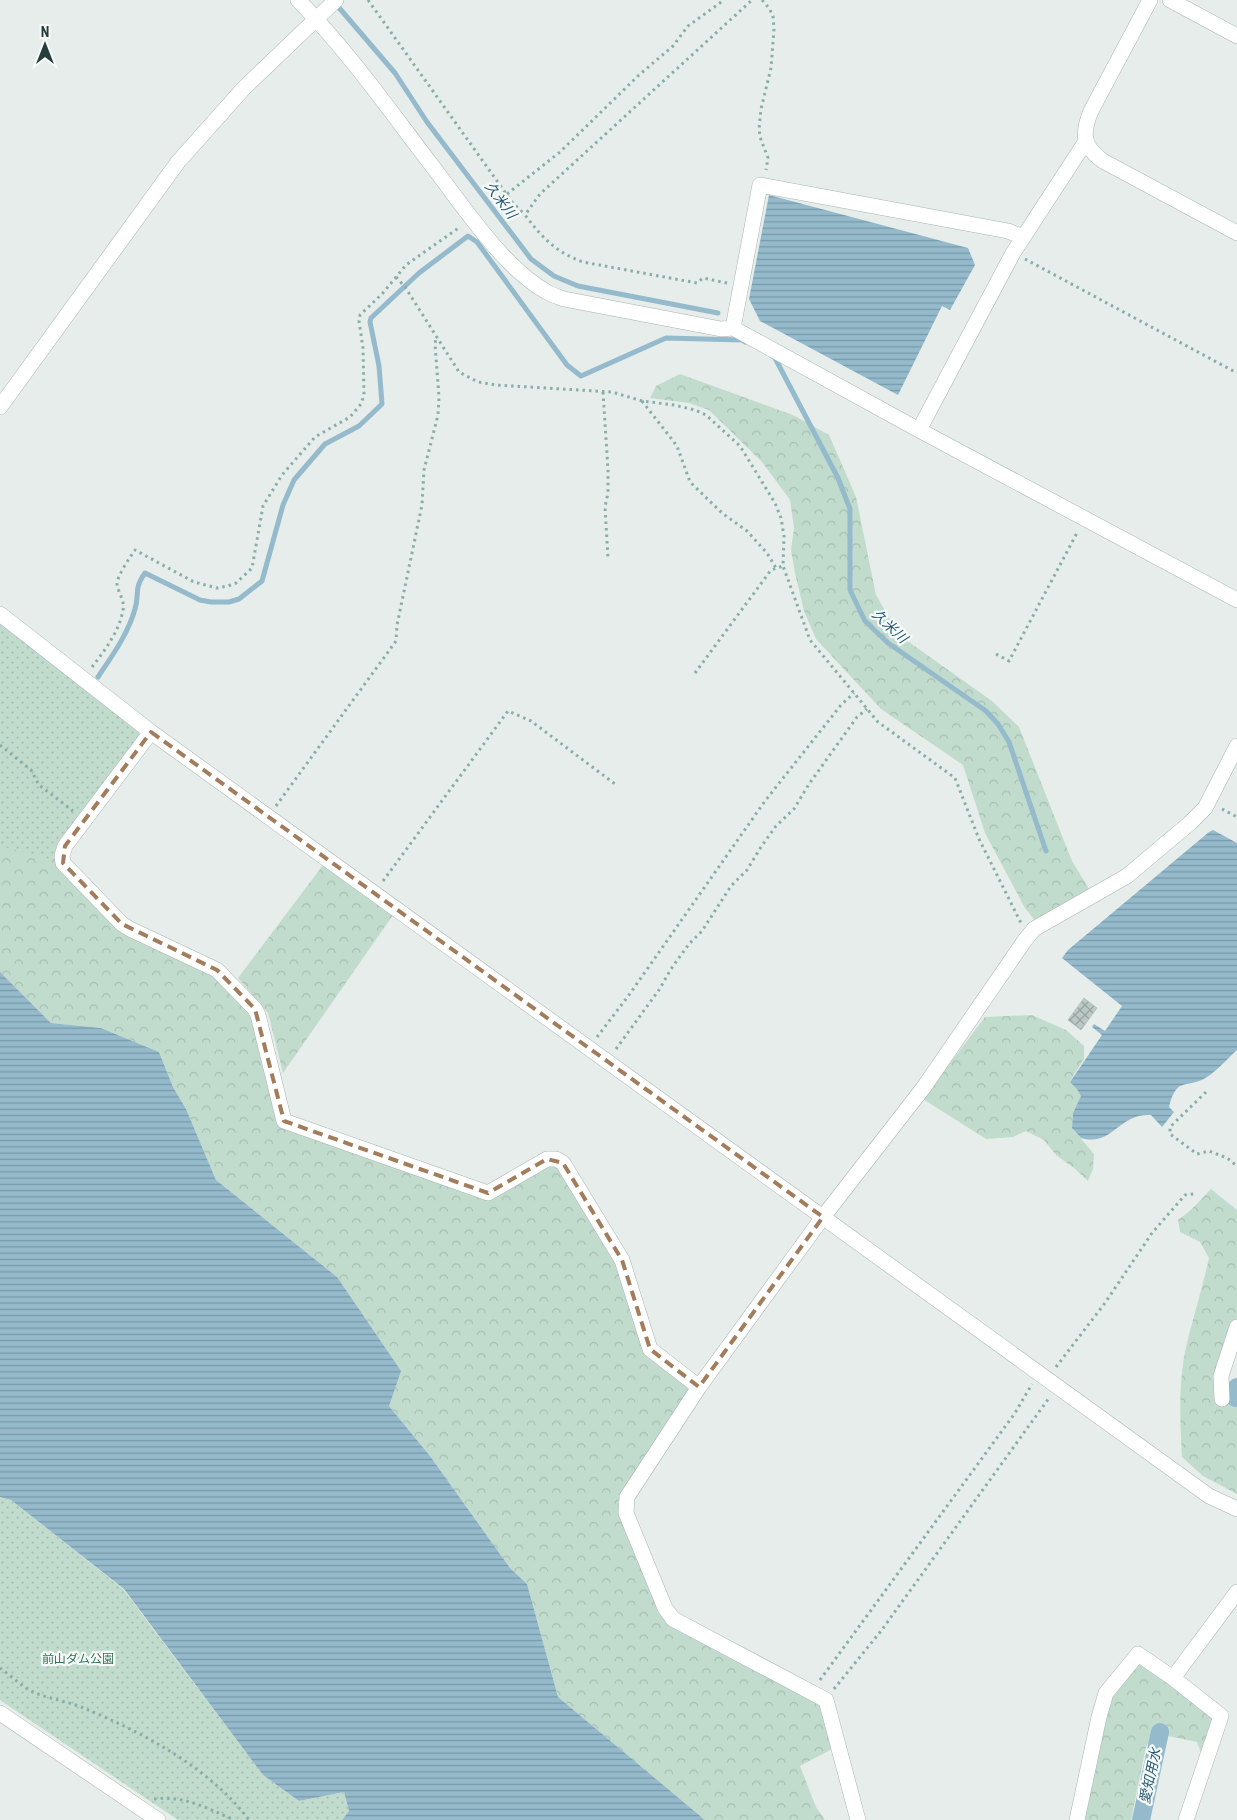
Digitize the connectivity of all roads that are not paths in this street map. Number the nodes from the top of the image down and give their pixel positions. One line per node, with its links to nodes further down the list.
1 (298, 0): 5 (street)
2 (336, 0): 5 (street)
3 (1150, 0): 7 (street)
4 (1170, 0): 6 (street)
5 (318, 17): 10 (street); 11 (street)
6 (1237, 36)
7 (1086, 141): 8 (street); 9 (street)
8 (1237, 232)
9 (1023, 237): 10 (street); 12 (street)
10 (734, 328): 12 (street)
11 (0, 407)
12 (919, 430): 13 (street)
13 (1237, 600)
14 (0, 614): 15 (street)
15 (151, 732): 17 (street); 19 (street)
16 (1237, 746): 17 (street)
17 (823, 1217): 19 (street); 21 (street)
18 (1237, 1326): 20 (street)
19 (699, 1387): 26 (street)
20 (1222, 1398)
21 (1237, 1510)
22 (1237, 1592): 23 (street)
23 (1173, 1678): 27 (street); 28 (street)
24 (0, 1713): 25 (street)
25 (158, 1820)
26 (858, 1820)
27 (1077, 1820)
28 (1186, 1820)

